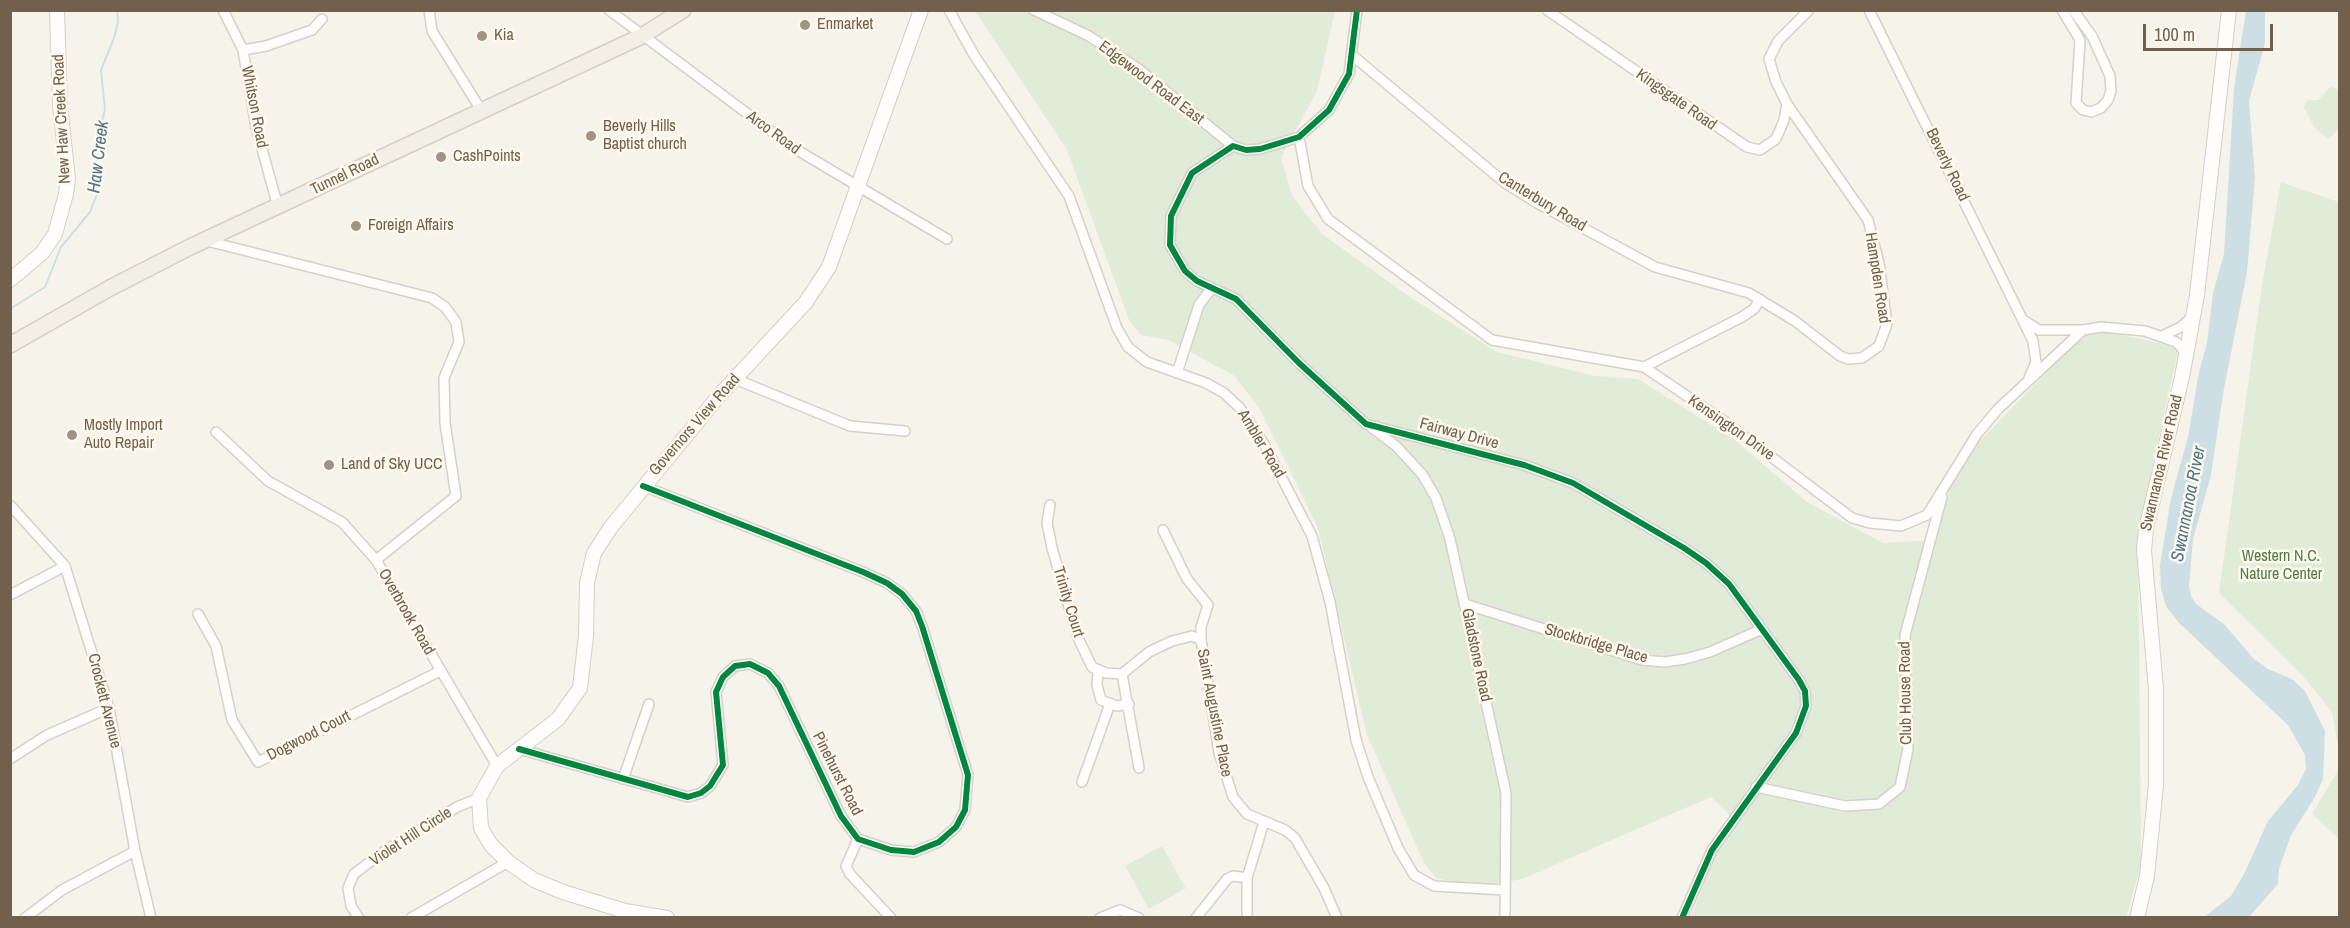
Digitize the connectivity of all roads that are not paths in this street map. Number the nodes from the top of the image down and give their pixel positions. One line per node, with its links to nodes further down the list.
1 (57, 10): 28 (street, New Haw Creek Road)
2 (223, 10): 18 (street, Whitson Road)
3 (429, 10): 21 (street)
4 (609, 10): 17 (street, Arco Road)
5 (683, 10): 17 (main road, Tunnel Road)
6 (921, 10): 24 (street, Governors View Road)
7 (950, 10): 38 (street, Ambler Road)
8 (1034, 10): 23 (street, Edgewood Road East)
9 (1358, 10): 19 (street)
10 (1547, 10): 20 (street, Kingsgate Road)
11 (1809, 10): 20 (street, Hampden Road)
12 (1869, 10): 32 (street, Beverly Road)
13 (2062, 10): 14 (street)
14 (2073, 10)
15 (2229, 10): 31 (street, Swannanoa River Road)
16 (322, 19): 18 (street)
17 (642, 36): 21 (main road, Tunnel Road); 24 (street, Arco Road)
18 (243, 50): 25 (street, Whitson Road)
19 (1352, 55): 22 (street); 30 (street, Canterbury Road)
20 (1787, 104): 30 (street, Hampden Road)
21 (481, 110): 25 (main road, Tunnel Road)
22 (1299, 137): 23 (street); 37 (street, Kensington Drive)
23 (1233, 146): 29 (street, Fairway Drive)
24 (858, 188): 26 (street, Arco Road); 39 (street, Governors View Road)
25 (278, 207): 27 (main road, Tunnel Road)
26 (948, 239)
27 (204, 240): 35 (main road, Tunnel Road); 49 (street, Overbrook Road)
28 (10, 280)
29 (1210, 289): 38 (street); 41 (street, Fairway Drive)
30 (1760, 298): 37 (street)
31 (2193, 316): 34 (street); 36 (street, Swannanoa River Road)
32 (2024, 320): 33 (street); 40 (street, Beverly Road)
33 (2083, 330): 34 (street); 40 (street, Kensington Drive)
34 (2162, 336): 36 (street)
35 (10, 345)
36 (2187, 354): 91 (street, Swannanoa River Road)
37 (1644, 367): 45 (street, Kensington Drive)
38 (1177, 373): 76 (street, Ambler Road)
39 (735, 379): 42 (street); 44 (street, Governors View Road)
40 (2024, 387): 45 (street, Kensington Drive)
41 (1366, 424): 52 (street, Gladstone Road); 54 (street, Fairway Drive)
42 (905, 431)
43 (216, 432): 49 (street)
44 (643, 486): 63 (street, Governors View Road); 72 (street, Pinehurst Road)
45 (1945, 487): 69 (street, Club House Road)
46 (10, 505): 50 (street, Crockett Avenue)
47 (1050, 505): 56 (street, Trinity Court)
48 (1163, 530): 55 (street, Saint Augustine Place)
49 (376, 560): 57 (street, Overbrook Road)
50 (65, 566): 51 (street); 62 (street, Crockett Avenue)
51 (10, 594)
52 (1465, 604): 54 (street, Stockbridge Place); 76 (street, Gladstone Road)
53 (198, 614): 57 (street, Dogwood Court)
54 (1760, 630): 69 (street, Fairway Drive)
55 (1201, 640): 58 (street); 71 (street, Saint Augustine Place)
56 (1098, 670): 58 (street); 60 (street)
57 (440, 671): 65 (street, Overbrook Road)
58 (1122, 674): 61 (street)
59 (649, 704): 67 (street)
60 (1110, 704): 61 (street); 68 (street)
61 (1128, 704): 66 (street)
62 (109, 708): 64 (street); 73 (street, Crockett Avenue)
63 (519, 749): 65 (street, Governors View Road); 67 (street, Pinehurst Road)
64 (10, 759)
65 (497, 766): 70 (street, Governors View Road)
66 (1139, 768)
67 (623, 778): 72 (street, Pinehurst Road)
68 (1082, 782)
69 (1756, 788): 90 (street, Fairway Drive)
70 (478, 798): 74 (street); 80 (street, Violet Hill Circle)
71 (1264, 822): 75 (street); 88 (street, Saint Augustine Place)
72 (858, 838): 83 (street)
73 (135, 851): 78 (street); 79 (street, Crockett Avenue)
74 (508, 862): 77 (street); 81 (street)
75 (1247, 878): 86 (street); 87 (street)
76 (1504, 890): 89 (street, Gladstone Road)
77 (628, 914): 82 (street)
78 (25, 918)
79 (151, 918)
80 (359, 918)
81 (411, 918)
82 (667, 918)
83 (891, 918)
84 (1100, 918): 85 (street)
85 (1139, 918)
86 (1196, 918)
87 (1247, 918)
88 (1337, 918)
89 (1505, 918)
90 (1682, 918)
91 (2137, 918)

